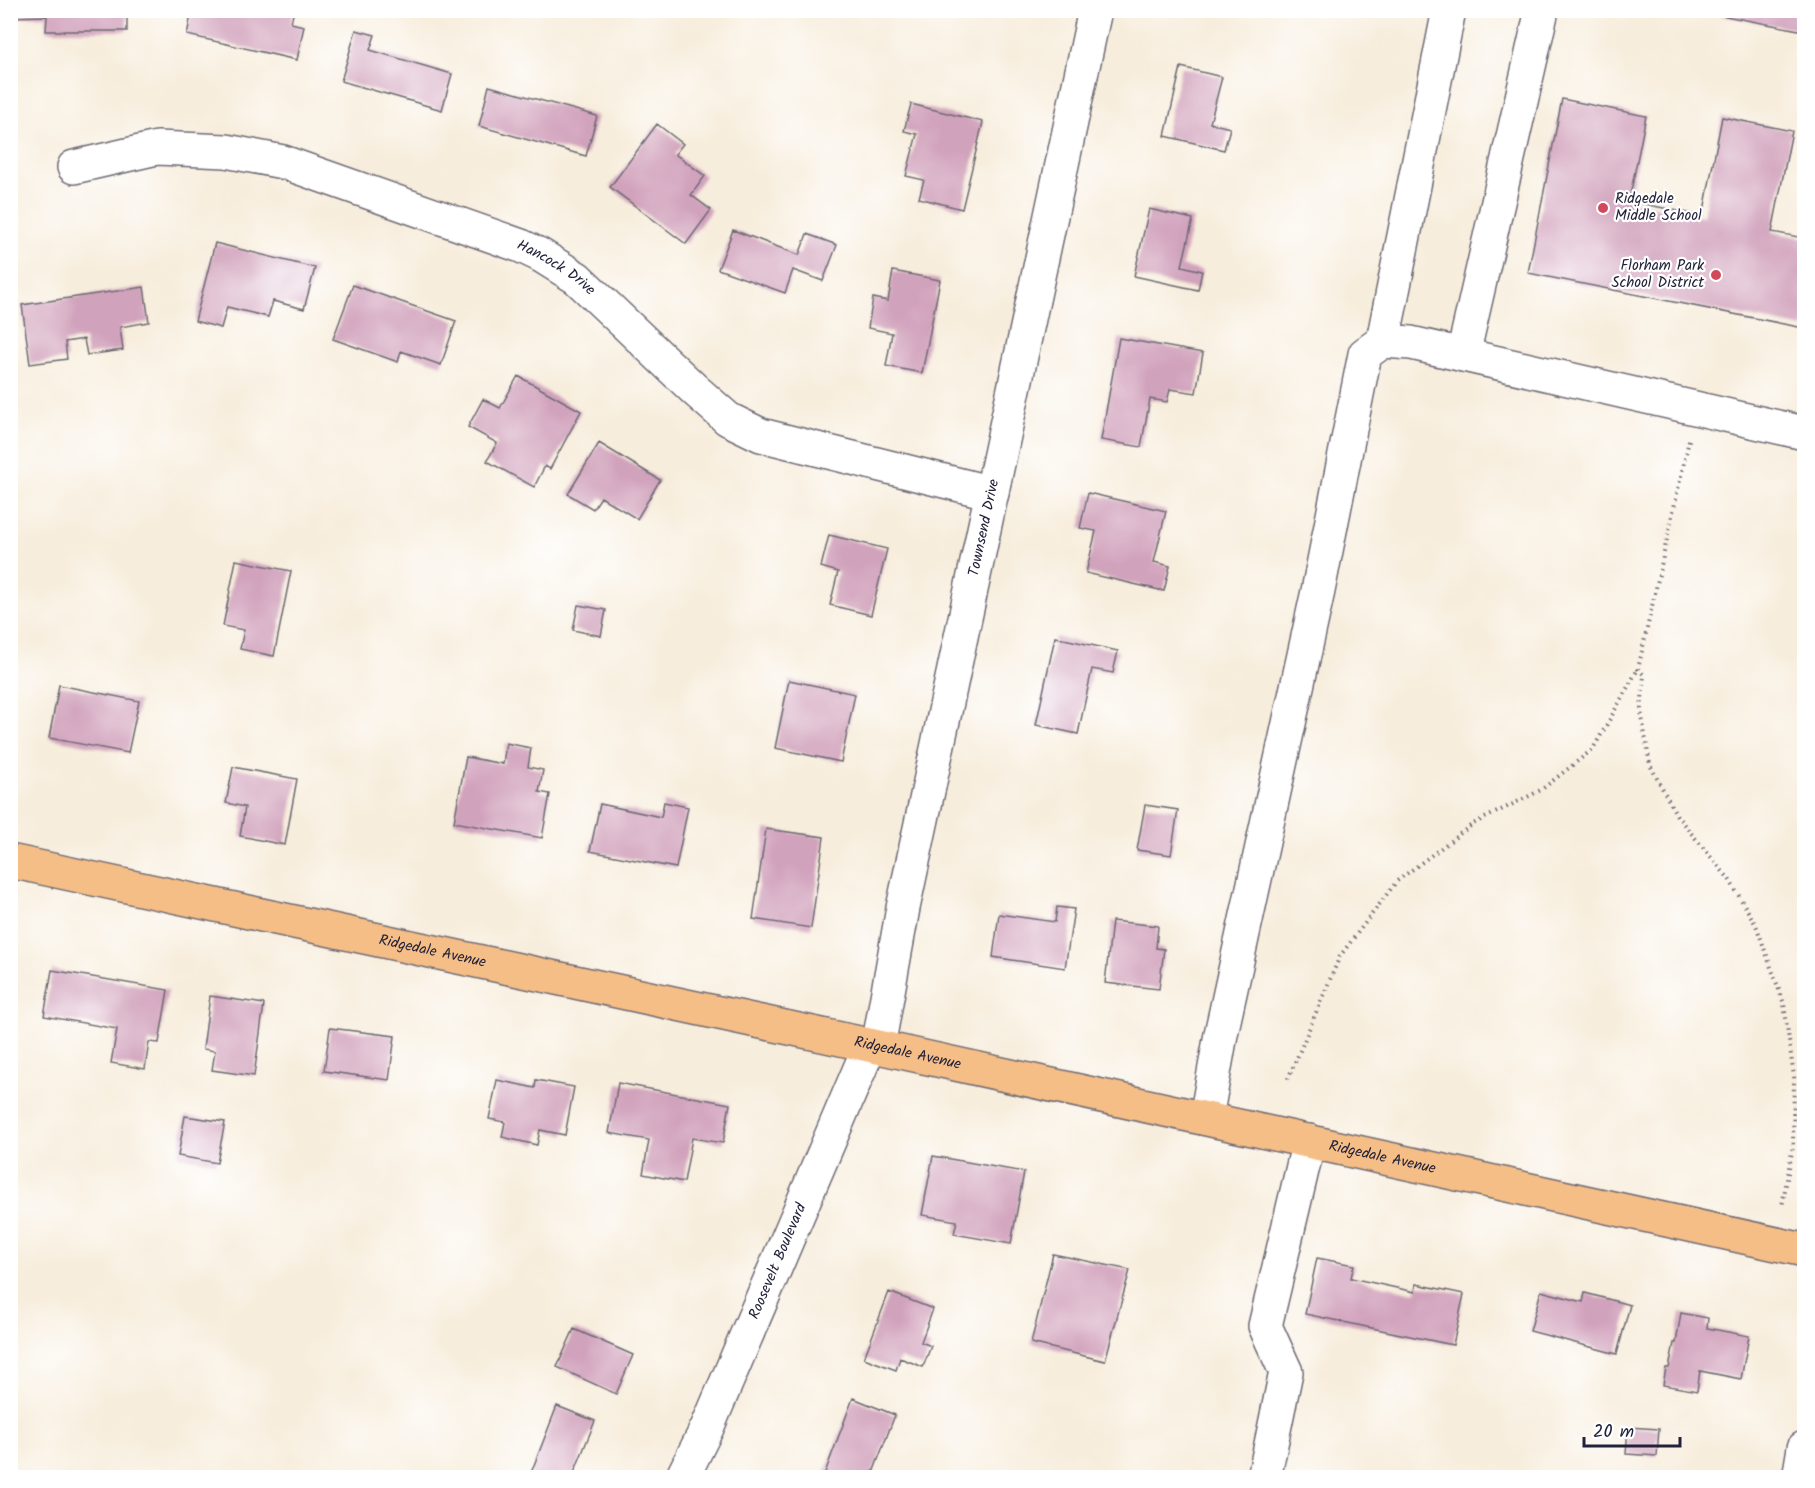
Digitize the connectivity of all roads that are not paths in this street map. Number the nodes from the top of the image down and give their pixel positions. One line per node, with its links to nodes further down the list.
1 (1095, 10): 8 (street, Townsend Drive)
2 (1449, 10): 5 (street)
3 (1542, 10): 6 (street)
4 (74, 167): 8 (street, Hancock Drive)
5 (1383, 341): 6 (street); 11 (street)
6 (1463, 354): 7 (street)
7 (1804, 434)
8 (992, 493): 10 (street, Townsend Drive)
9 (10, 861): 10 (main road, Ridgedale Avenue)
10 (874, 1046): 11 (main road, Ridgedale Avenue); 15 (street, Roosevelt Boulevard)
11 (1206, 1118): 12 (main road, Ridgedale Avenue)
12 (1309, 1141): 13 (main road, Ridgedale Avenue); 16 (street)
13 (1804, 1250)
14 (1804, 1448): 17 (street)
15 (682, 1478)
16 (1264, 1478)
17 (1799, 1478)

